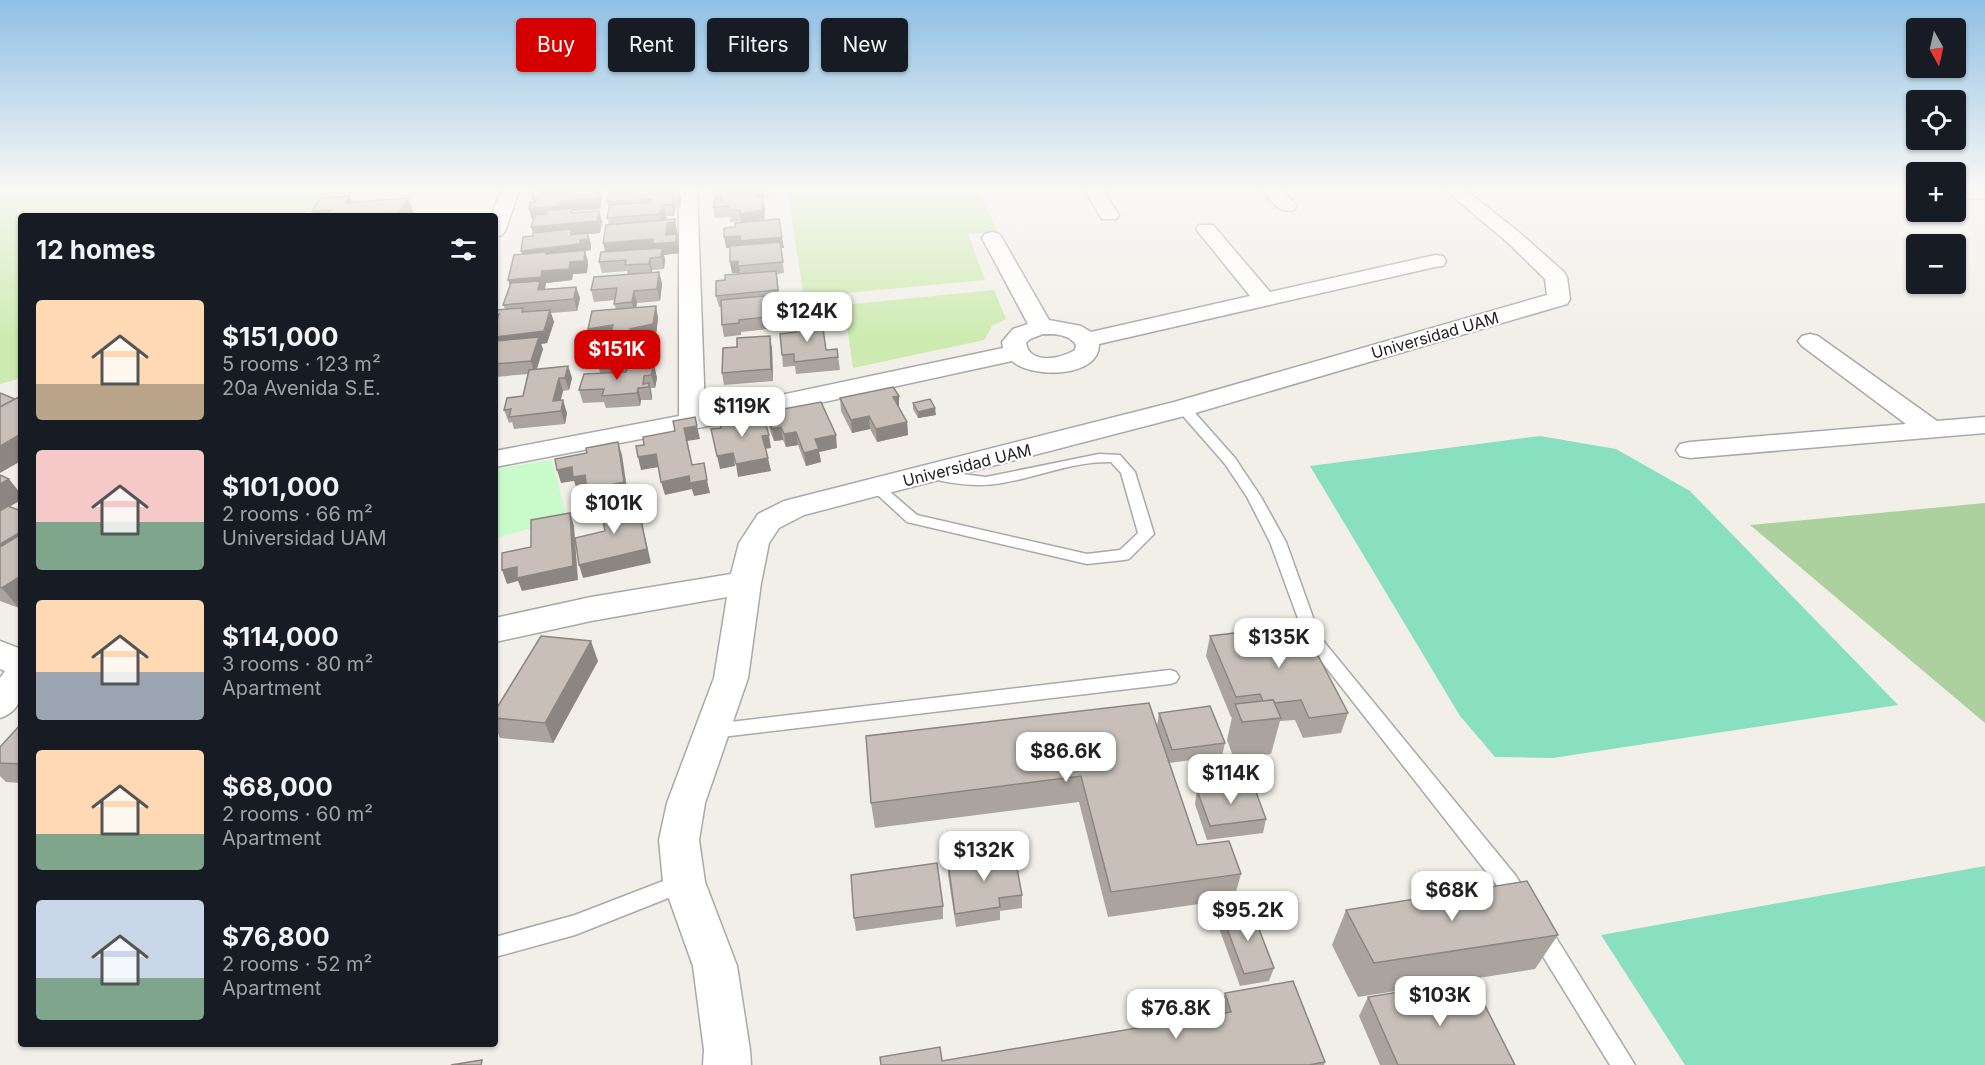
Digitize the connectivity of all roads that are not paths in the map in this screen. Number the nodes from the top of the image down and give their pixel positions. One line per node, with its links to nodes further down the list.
1 (992, 238): 7 (street)
2 (689, 239): 12 (street)
3 (1214, 239): 6 (street)
4 (1515, 239): 11 (street, Universidad UAM)
5 (1435, 261): 6 (street)
6 (1264, 298): 8 (street)
7 (1041, 327): 8 (street); 10 (street)
8 (1086, 340): 10 (street)
9 (1810, 341): 14 (street)
10 (1015, 353): 12 (street)
11 (1183, 408): 17 (street, Universidad UAM); 30 (lane)
12 (692, 422): 16 (street)
13 (1985, 425): 14 (street)
14 (1932, 430): 15 (street)
15 (1690, 450)
16 (498, 458)
17 (930, 474): 18 (street, Universidad UAM); 18 (lane)
18 (877, 488): 19 (street, Universidad UAM)
19 (745, 583): 20 (street); 26 (street, Universidad UAM)
20 (498, 629)
21 (0, 654): 22 (street)
22 (18, 663)
23 (1170, 677): 26 (lane)
24 (18, 680): 25 (street)
25 (0, 704)
26 (713, 731): 27 (street, Universidad UAM)
27 (684, 882): 28 (lane); 29 (street, Universidad UAM)
28 (498, 946)
29 (727, 1065)
30 (1623, 1065)

